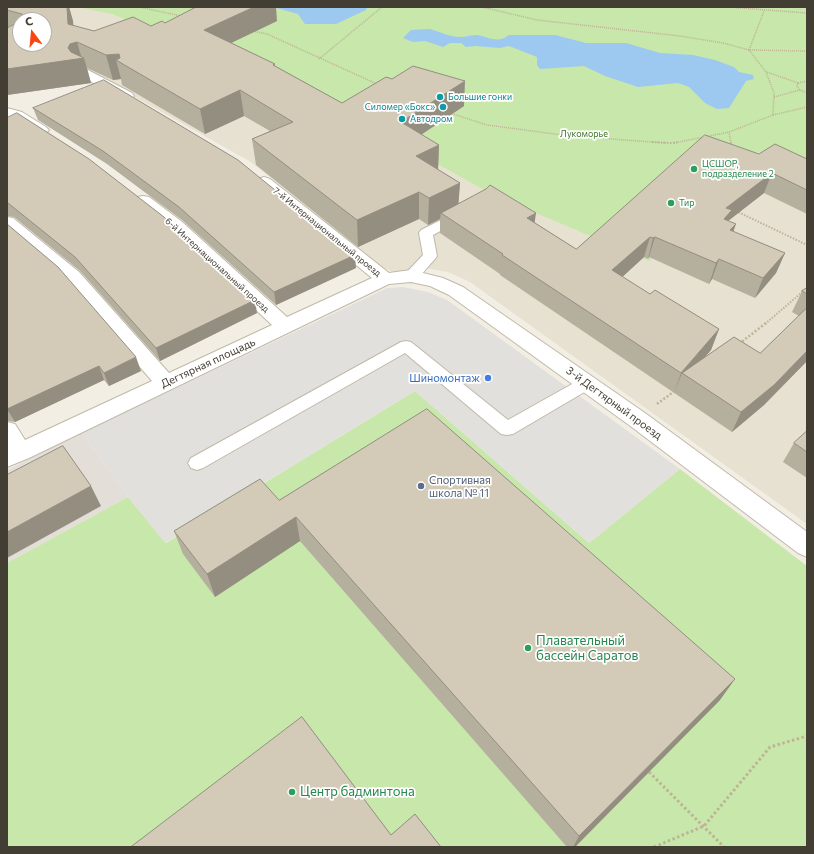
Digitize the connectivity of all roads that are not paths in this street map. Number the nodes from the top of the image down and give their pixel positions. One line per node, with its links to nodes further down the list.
1 (84, 72): 2 (street)
2 (142, 105)
3 (7, 112): 4 (street)
4 (55, 139)
5 (255, 174): 10 (street, 7-й Интернациональный проезд)
6 (131, 192): 11 (street, 6-й Интернациональный проезд)
7 (472, 208): 9 (lane)
8 (7, 222): 12 (street)
9 (411, 276): 10 (street, Дегтярная площадь); 13 (street, 3-й Дегтярный проезд)
10 (385, 279): 11 (street, Дегтярная площадь)
11 (286, 327): 12 (street, Дегтярная площадь)
12 (165, 382): 15 (street, Дегтярная площадь)
13 (587, 383): 16 (lane); 17 (street, 3-й Дегтярный проезд)
14 (7, 430): 15 (street)
15 (14, 455)
16 (197, 463)
17 (807, 546)

